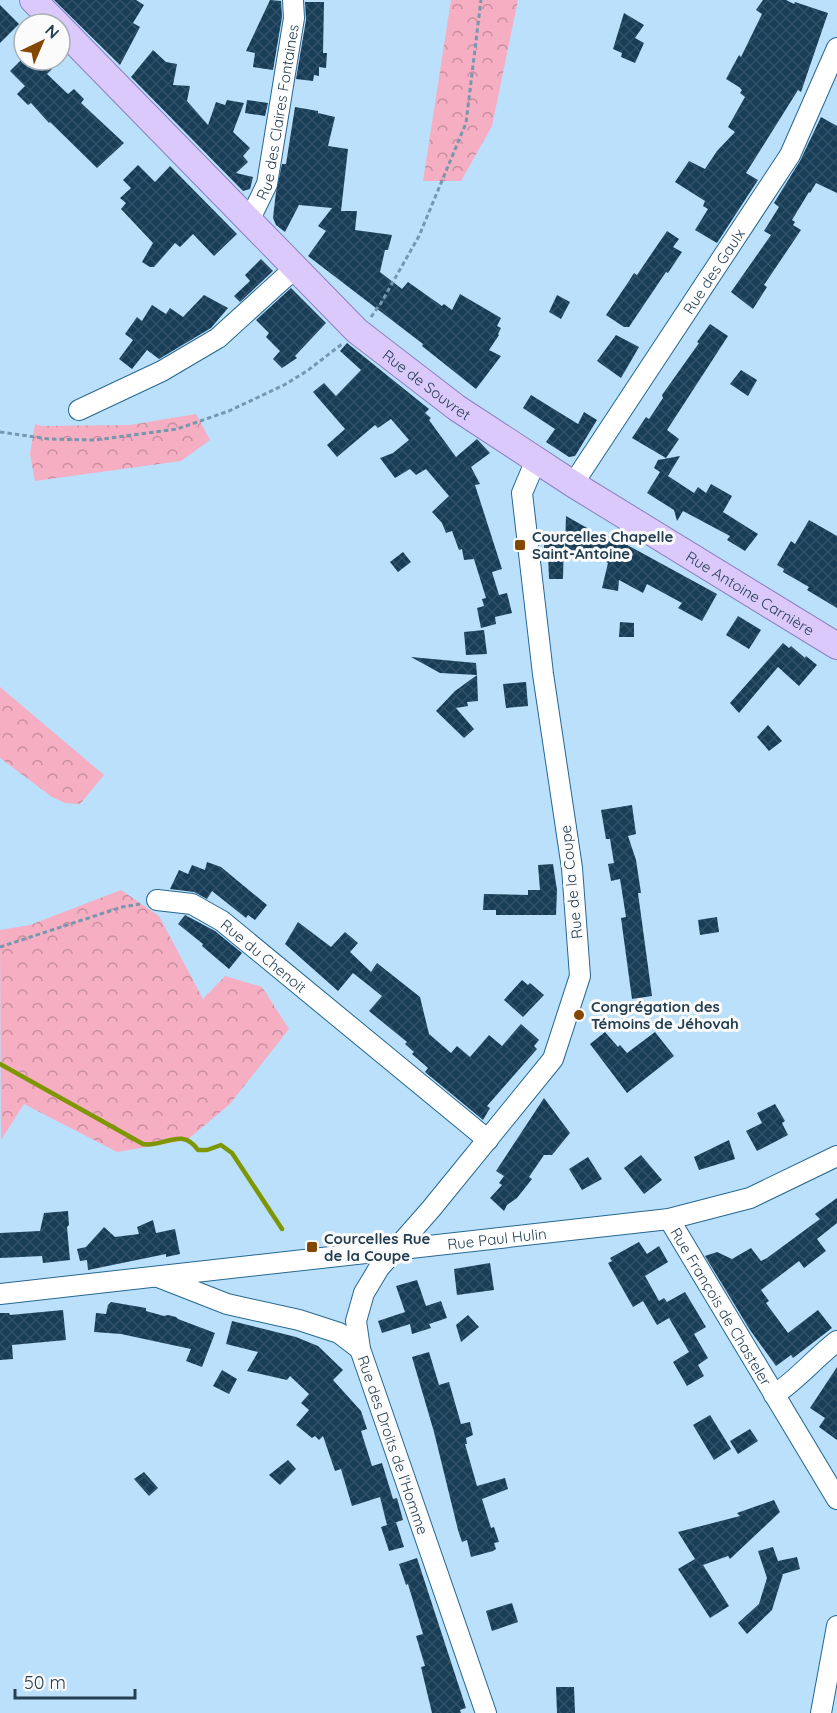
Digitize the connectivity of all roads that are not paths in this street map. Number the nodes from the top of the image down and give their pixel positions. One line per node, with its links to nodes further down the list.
1 (33, 0): 3 (main road)
2 (293, 0): 6 (street, Rue des Claires Fontaines)
3 (45, 12)
4 (72, 39): 6 (main road, Rue de Souvret)
5 (837, 48): 10 (street, Rue des Gaulx)
6 (249, 221): 7 (main road, Rue de Souvret)
7 (295, 268): 8 (street); 9 (main road, Rue de Souvret)
8 (79, 410)
9 (536, 460): 10 (main road, Rue de Souvret); 13 (street, Rue de la Coupe)
10 (573, 484): 11 (main road, Rue Antoine Carnière)
11 (837, 646)
12 (157, 900): 13 (street, Rue du Chenoit)
13 (488, 1140): 16 (street, Rue de la Coupe)
14 (837, 1156): 15 (street, Rue Paul Hulin)
15 (669, 1220): 16 (street, Rue Paul Hulin); 21 (street, Rue François de Chasteler)
16 (397, 1249): 17 (street, Rue Paul Hulin); 20 (street, Rue de la Coupe)
17 (155, 1276): 18 (street, Rue Paul Hulin); 20 (street, Rue des Droits de l'Homme)
18 (0, 1294)
19 (837, 1341): 21 (street, Rue François de Chasteler)
20 (360, 1349): 24 (street, Rue des Droits de l'Homme)
21 (774, 1395): 22 (street, Rue François de Chasteler)
22 (837, 1498)
23 (837, 1626): 25 (street)
24 (486, 1713)
25 (821, 1713)

